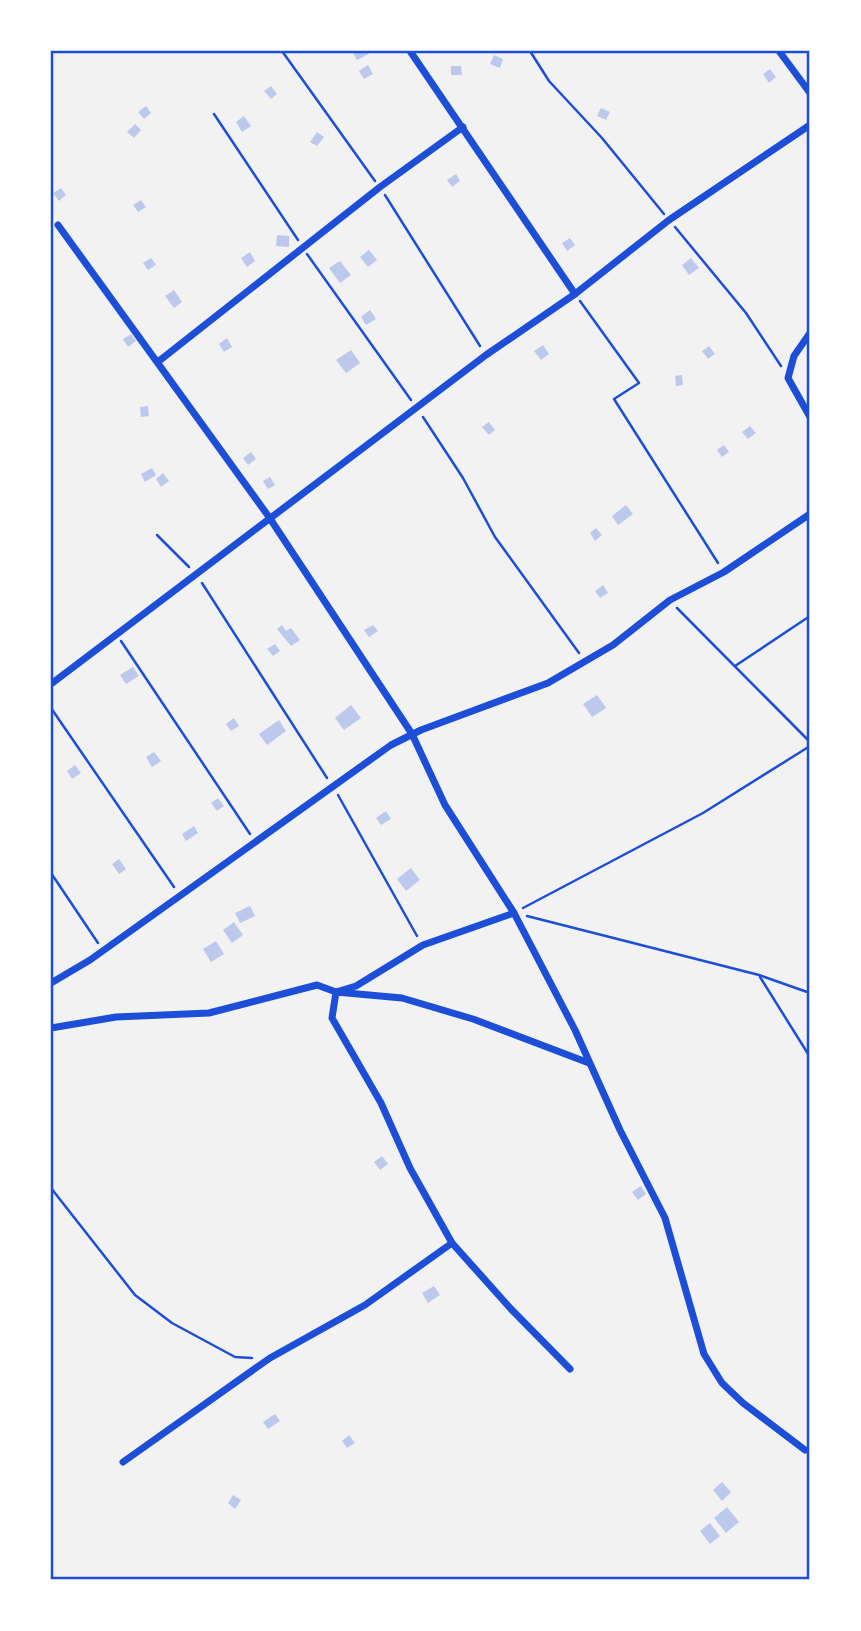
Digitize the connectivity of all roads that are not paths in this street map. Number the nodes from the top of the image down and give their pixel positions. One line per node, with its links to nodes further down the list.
1 (410, 51): 5 (street)
2 (779, 51): 3 (street)
3 (810, 93)
4 (810, 125): 7 (street)
5 (463, 127): 7 (street); 9 (street)
6 (58, 225): 9 (street)
7 (575, 294): 12 (street)
8 (810, 333): 10 (street)
9 (159, 361): 12 (street)
10 (810, 416)
11 (810, 514): 14 (street)
12 (269, 517): 13 (street); 14 (street)
13 (51, 684)
14 (412, 734): 15 (street); 16 (street)
15 (513, 913): 17 (street); 19 (street)
16 (51, 983)
17 (336, 992): 18 (street); 19 (street); 20 (street)
18 (51, 1028)
19 (589, 1063): 22 (street)
20 (453, 1243): 21 (street); 23 (street)
21 (570, 1369)
22 (805, 1450)
23 (123, 1462)

